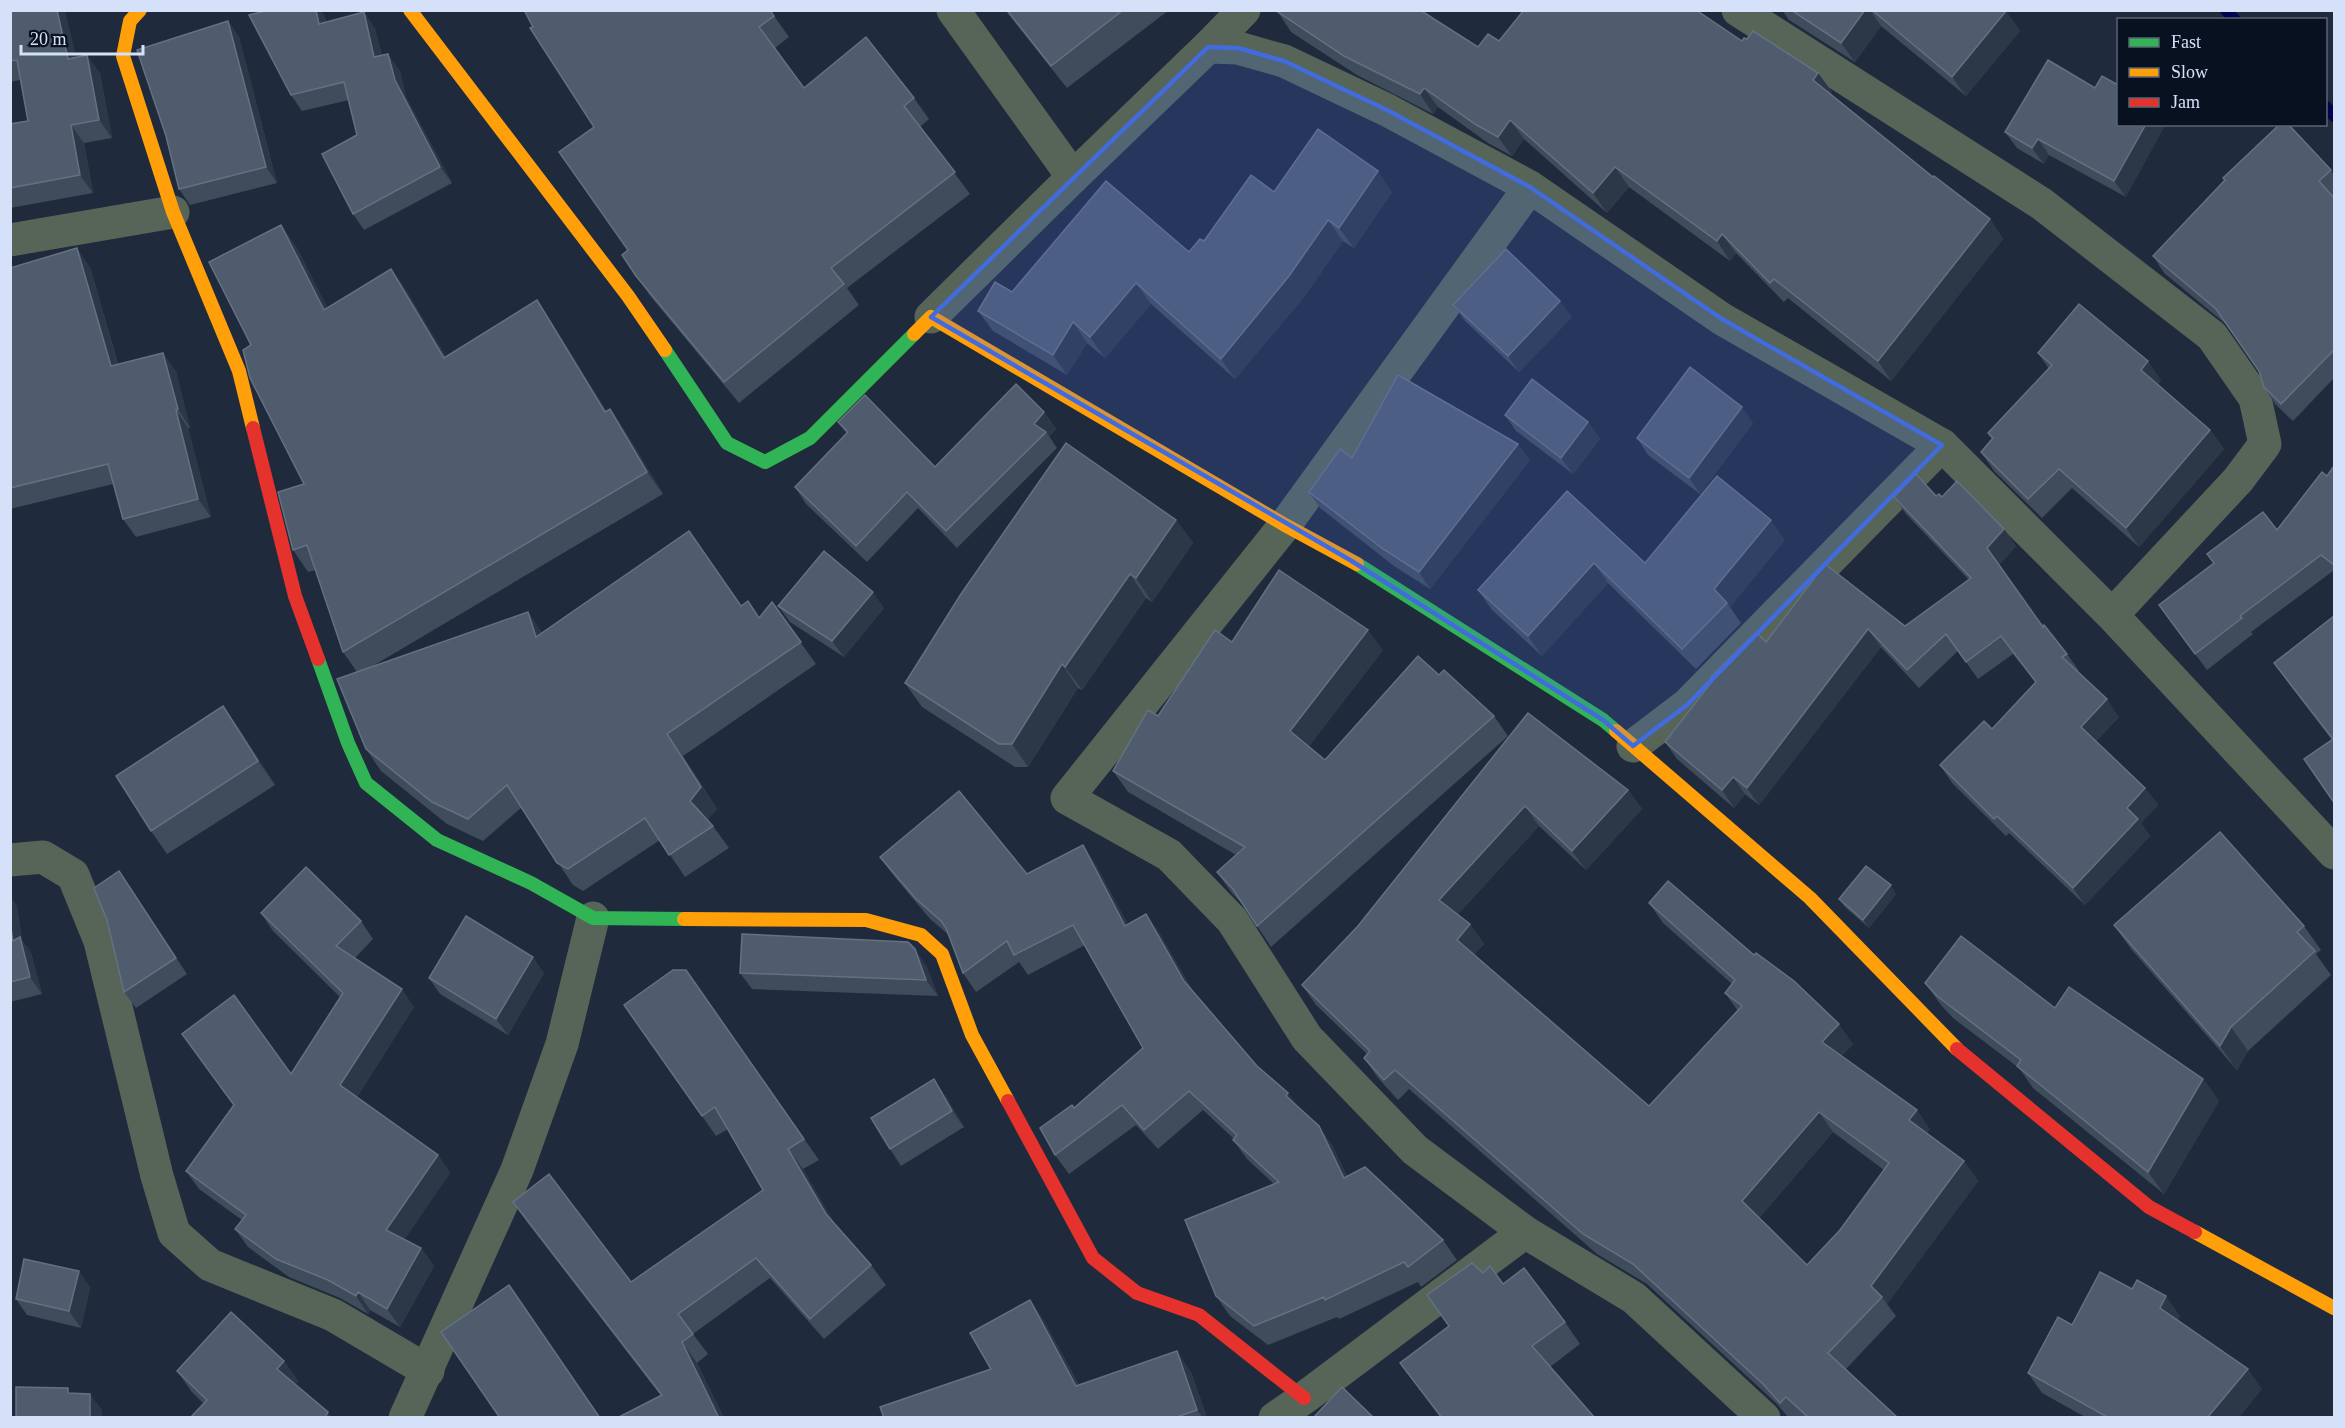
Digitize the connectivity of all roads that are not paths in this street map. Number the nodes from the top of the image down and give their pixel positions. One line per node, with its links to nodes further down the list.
1 (140, 10): 9 (street)
2 (410, 10): 11 (street)
3 (953, 10): 7 (street)
4 (1244, 10): 6 (street)
5 (1738, 10): 14 (street)
6 (1208, 47): 7 (street); 8 (street)
7 (1073, 177): 11 (street)
8 (1530, 187): 12 (street); 13 (street)
9 (173, 212): 10 (street); 18 (street)
10 (10, 240)
11 (931, 317): 13 (street)
12 (1942, 445): 14 (street); 15 (street)
13 (1285, 525): 15 (street); 19 (street)
14 (2112, 615): 16 (street)
15 (1633, 746): 20 (street)
16 (2334, 853)
17 (10, 860): 21 (street)
18 (593, 918): 21 (street); 22 (street)
19 (1525, 1233): 22 (street); 25 (street)
20 (2334, 1308)
21 (428, 1371): 23 (street)
22 (1304, 1398): 24 (street)
23 (405, 1418)
24 (1275, 1418)
25 (1764, 1418)

